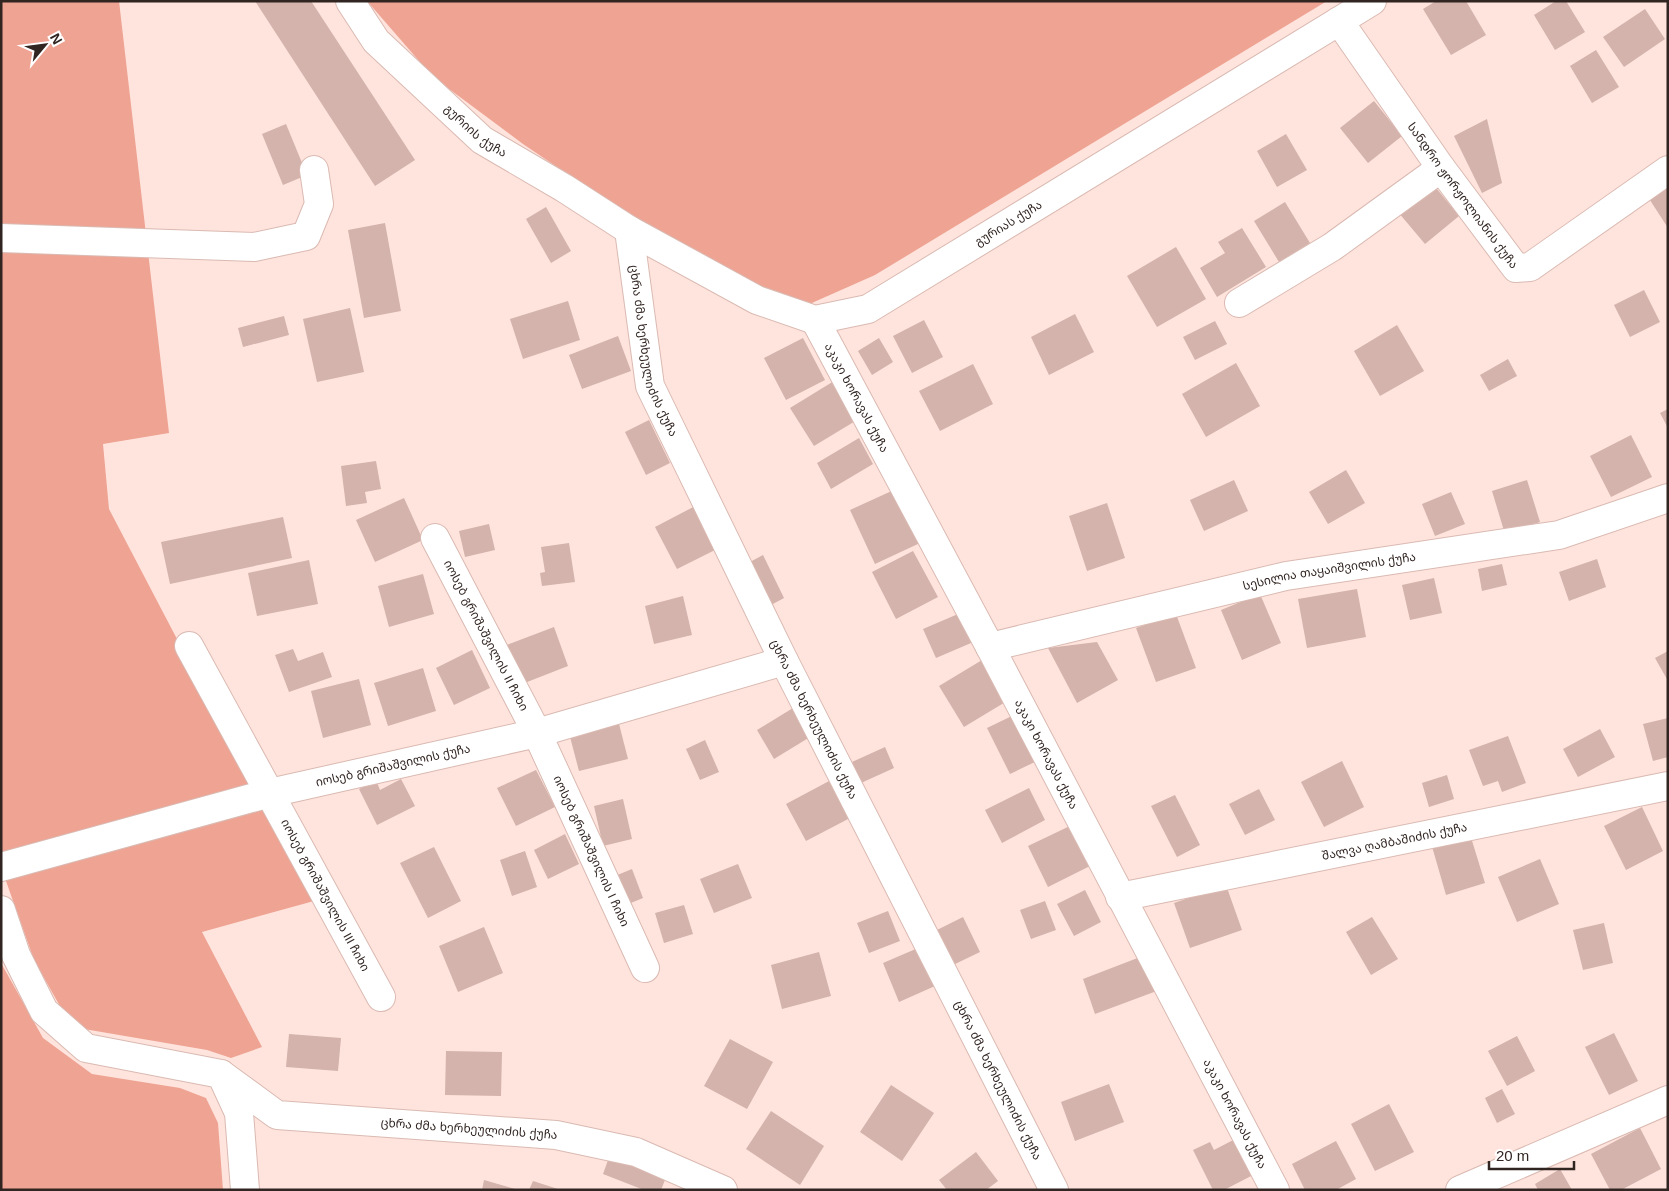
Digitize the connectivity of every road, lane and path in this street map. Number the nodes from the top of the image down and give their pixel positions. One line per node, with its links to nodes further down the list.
1 (350, 1): 7 (street, გურიის ქუჩა)
2 (1372, 1): 3 (street, გურიას ქუჩა)
3 (1339, 21): 4 (street, სანდრო ჟორჟოლიანის ქუჩა); 10 (street, გურიას ქუჩა)
4 (1441, 168): 6 (street, სანდრო ჟორჟოლიანის ქუჩა); 9 (street)
5 (314, 170): 8 (street)
6 (1668, 170)
7 (629, 230): 10 (street); 15 (street, ცხრა ძმა ხერხეულიძის ქუჩა)
8 (1, 238)
9 (1239, 303)
10 (815, 320): 14 (street, აკაკი ხორავას ქუჩა)
11 (1668, 498): 14 (street, სესილია თაყაიშვილის ქუჩა)
12 (435, 538): 16 (street, იოსებ გრიშაშვილის II ჩიხი)
13 (188, 646): 18 (street, იოსებ გრიშაშვილის III ჩიხი)
14 (990, 647): 20 (street, აკაკი ხორავას ქუჩა)
15 (784, 661): 16 (street, იოსებ გრიშაშვილის ქუჩა); 28 (street, ცხრა ძმა ხერხეულიძის ქუჩა)
16 (537, 733): 18 (street, იოსებ გრიშაშვილის ქუჩა); 22 (street, იოსებ გრიშაშვილის I ჩიხი)
17 (1668, 786): 20 (street, შალვა ღამბაშიძის ქუჩა)
18 (270, 793): 19 (street, იოსებ გრიშაშვილის ქუჩა); 23 (street, იოსებ გრიშაშვილის III ჩიხი)
19 (1, 867)
20 (1120, 897): 29 (street, აკაკი ხორავას ქუჩა)
21 (1, 910): 24 (street)
22 (646, 968)
23 (381, 997)
24 (221, 1074): 26 (street); 27 (street, ცხრა ძმა ხერხეულიძის ქუჩა)
25 (1668, 1100): 30 (street)
26 (245, 1190)
27 (723, 1190)
28 (1054, 1190)
29 (1275, 1190)
30 (1460, 1190)

